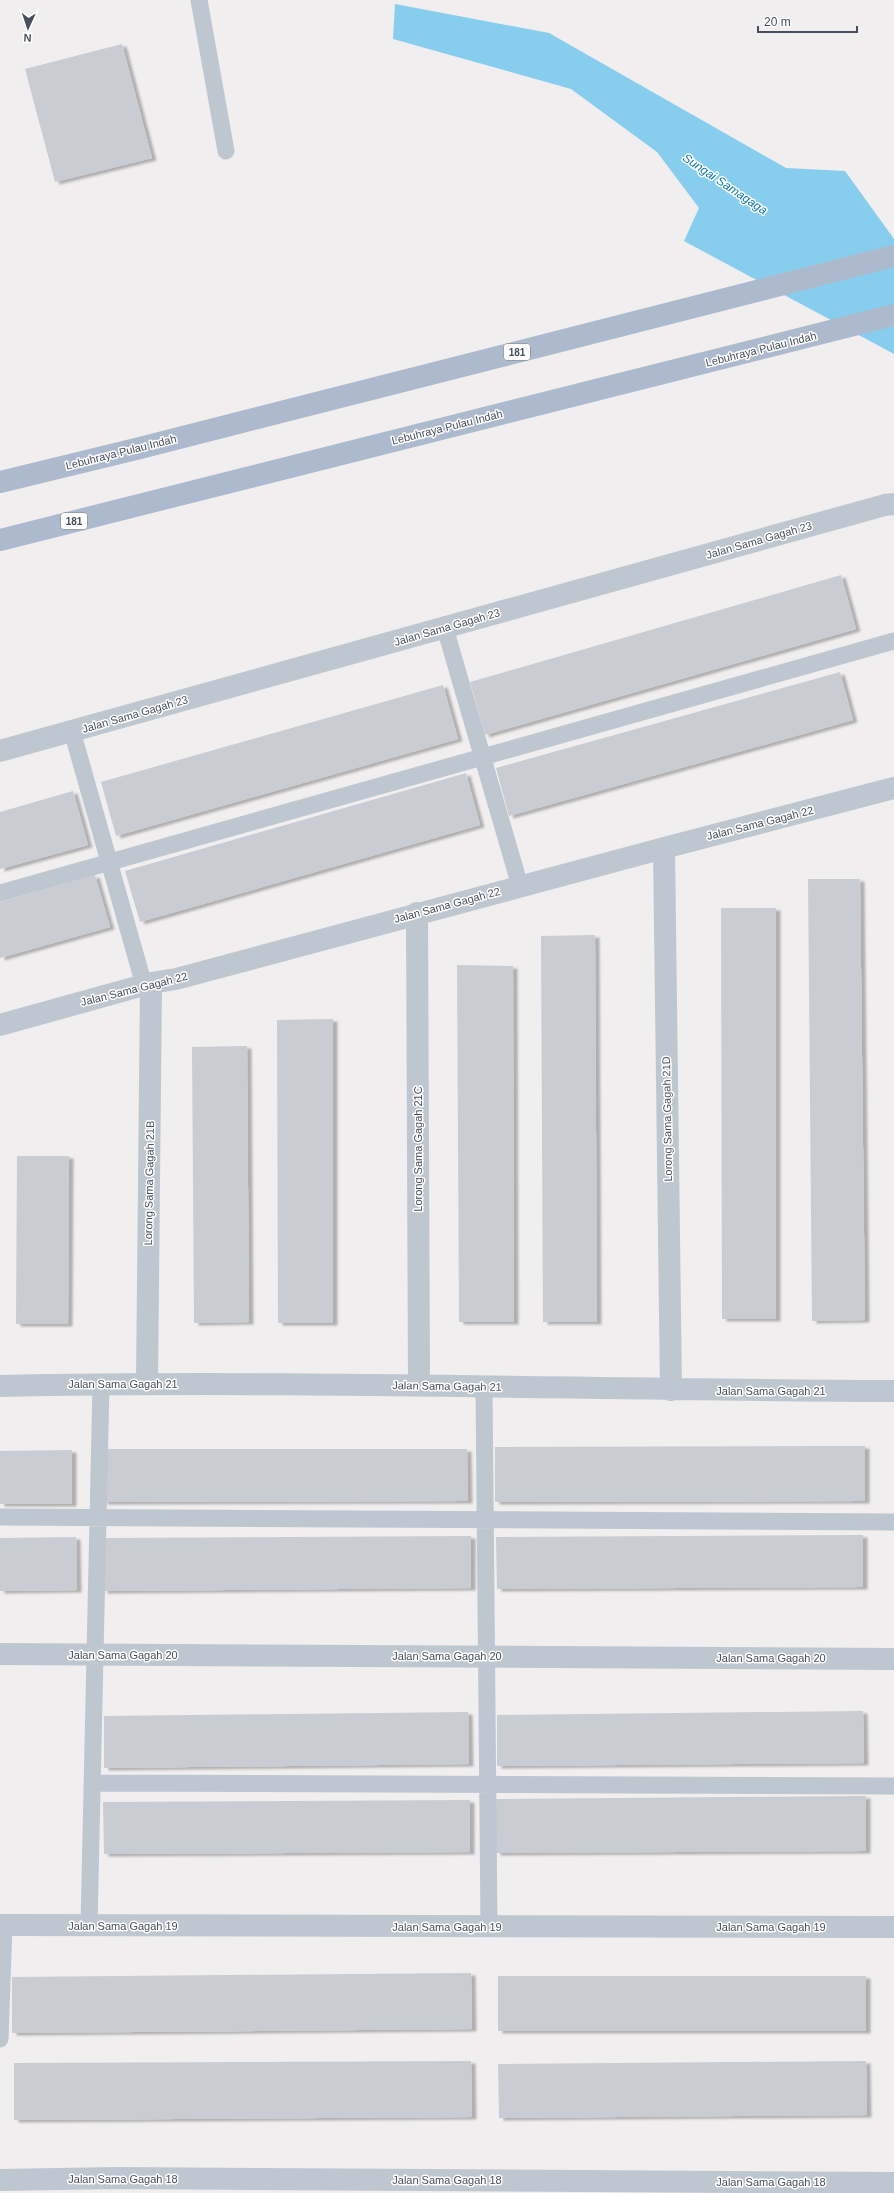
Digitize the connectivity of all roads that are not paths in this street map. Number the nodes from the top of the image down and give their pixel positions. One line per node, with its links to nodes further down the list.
1 (199, 0): 2 (lane)
2 (226, 151)
3 (894, 256): 5 (main road, Lebuhraya Pulau Indah / 181)
4 (894, 315): 7 (main road, Lebuhraya Pulau Indah / 181)
5 (0, 482)
6 (894, 504): 8 (street, Jalan Sama Gagah 23)
7 (0, 540)
8 (445, 628): 10 (street, Jalan Sama Gagah 23); 12 (lane)
9 (894, 641): 12 (lane)
10 (72, 731): 11 (street, Jalan Sama Gagah 23); 15 (lane)
11 (0, 751)
12 (482, 757): 15 (lane); 16 (lane)
13 (894, 788): 14 (street, Jalan Sama Gagah 22)
14 (664, 848): 16 (street, Jalan Sama Gagah 22); 26 (street, Lorong Sama Gagah 21D)
15 (109, 862): 17 (lane); 19 (lane)
16 (520, 886): 18 (street, Jalan Sama Gagah 22)
17 (0, 893)
18 (417, 913): 19 (street, Jalan Sama Gagah 22); 23 (street, Lorong Sama Gagah 21C)
19 (148, 984): 20 (street, Jalan Sama Gagah 22); 21 (street, Lorong Sama Gagah 21B)
20 (0, 1025)
21 (147, 1383): 22 (street, Jalan Sama Gagah 21); 23 (street, Jalan Sama Gagah 21)
22 (101, 1384): 24 (street, Jalan Sama Gagah 21); 29 (lane)
23 (419, 1385): 25 (street, Jalan Sama Gagah 21)
24 (0, 1386)
25 (484, 1386): 26 (street, Jalan Sama Gagah 21); 30 (lane)
26 (671, 1390): 27 (street, Jalan Sama Gagah 21)
27 (894, 1391)
28 (0, 1517): 29 (lane)
29 (98, 1518): 30 (lane); 33 (lane)
30 (485, 1520): 31 (lane); 34 (lane)
31 (894, 1522)
32 (0, 1654): 33 (street, Jalan Sama Gagah 20)
33 (95, 1655): 34 (street, Jalan Sama Gagah 20); 36 (lane)
34 (486, 1656): 35 (street, Jalan Sama Gagah 20); 37 (lane)
35 (894, 1658)
36 (92, 1783): 37 (lane); 40 (lane)
37 (487, 1785): 38 (lane); 41 (lane)
38 (894, 1786)
39 (2, 1925): 40 (street, Jalan Sama Gagah 19); 43 (lane)
40 (89, 1926): 41 (street, Jalan Sama Gagah 19)
41 (489, 1927): 42 (street, Jalan Sama Gagah 19)
42 (894, 1927)
43 (0, 2039)
44 (0, 2180): 46 (street, Jalan Sama Gagah 18)
45 (894, 2183): 46 (street, Jalan Sama Gagah 18)
46 (118, 2185)

